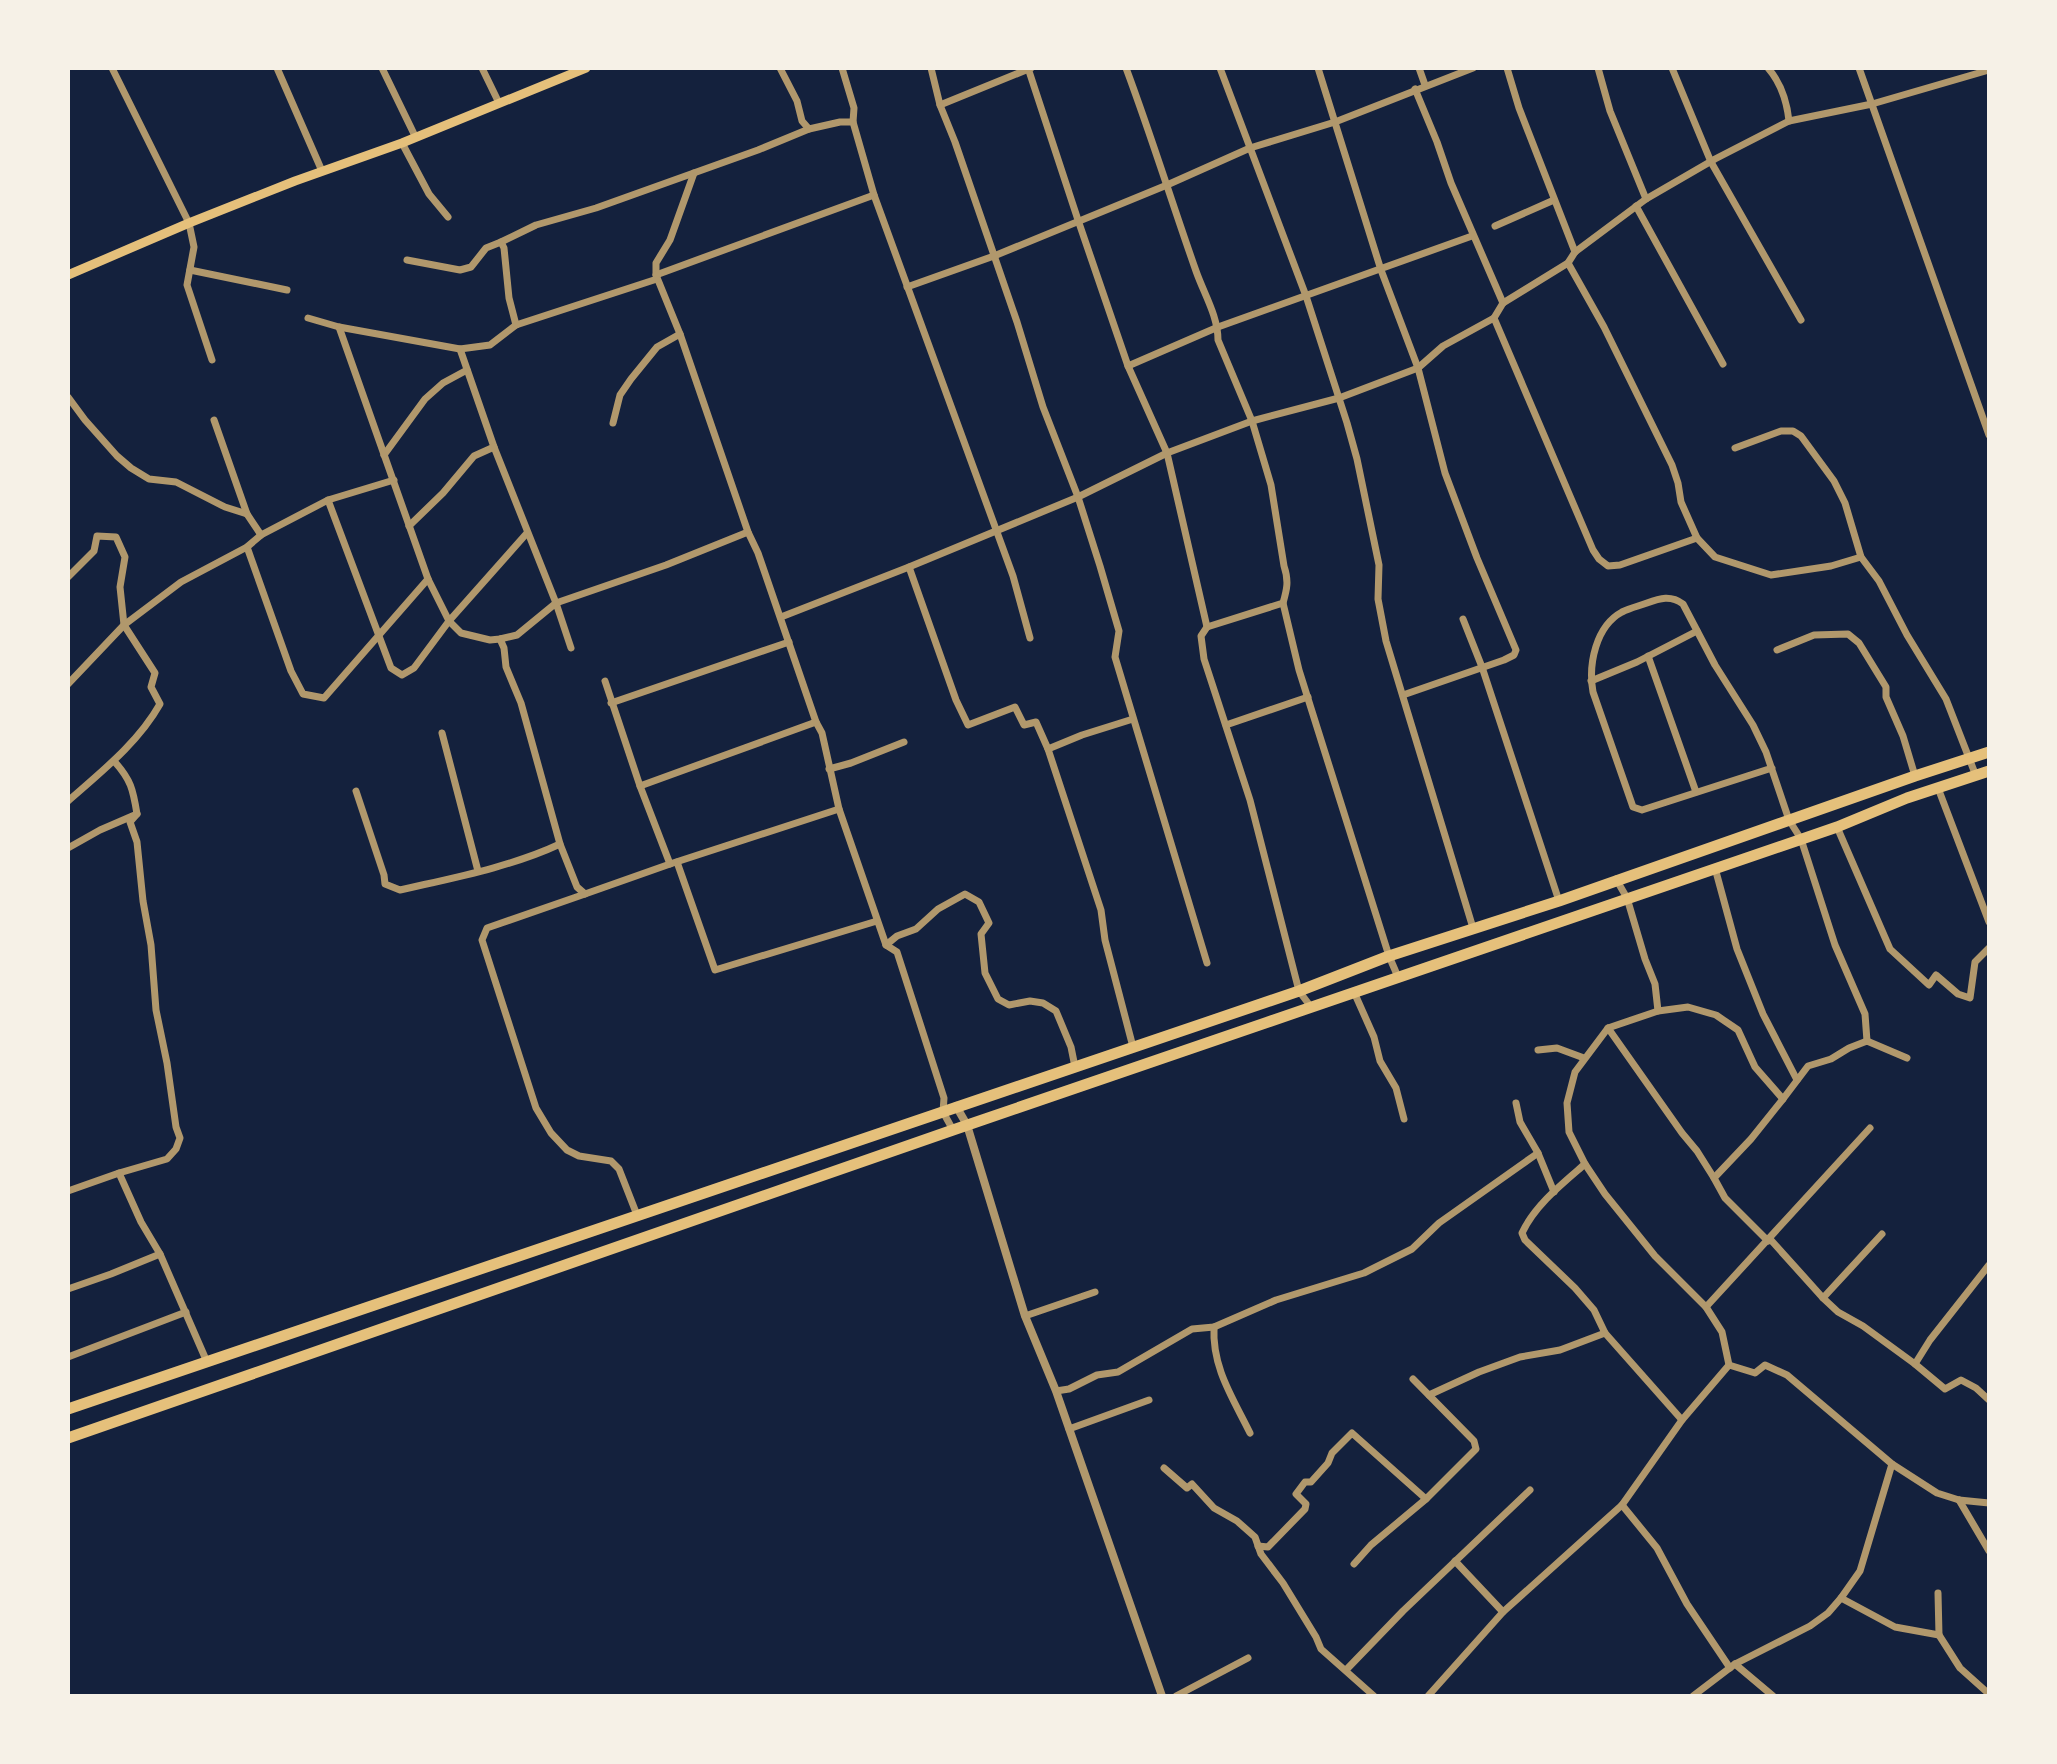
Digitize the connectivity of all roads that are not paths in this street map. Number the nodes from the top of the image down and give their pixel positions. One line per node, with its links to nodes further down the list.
1 (112, 68): 44 (street)
2 (277, 68): 35 (street)
3 (382, 68): 31 (street)
4 (482, 68): 24 (street)
5 (586, 68): 20 (main road)
6 (780, 68): 30 (street)
7 (842, 68): 28 (street)
8 (931, 68): 26 (street)
9 (1029, 68): 26 (street); 43 (street)
10 (1126, 68): 37 (street)
11 (1220, 68): 33 (street)
12 (1318, 68): 29 (street)
13 (1419, 68): 22 (street)
14 (1473, 68): 22 (street)
15 (1507, 68): 40 (street)
16 (1598, 68): 39 (street)
17 (1672, 68): 34 (street)
18 (1768, 68): 27 (street)
19 (1859, 68): 25 (street)
20 (575, 70): 24 (main road)
21 (1989, 70): 25 (street)
22 (1425, 85): 23 (street)
23 (1415, 89): 29 (street); 46 (street)
24 (499, 103): 31 (main road)
25 (1872, 104): 27 (street); 77 (street)
26 (940, 105): 49 (street)
27 (1789, 121): 34 (street)
28 (853, 122): 30 (street); 38 (street)
29 (1335, 122): 33 (street); 53 (street)
30 (809, 129): 36 (street)
31 (415, 136): 32 (main road)
32 (402, 143): 35 (main road); 42 (street)
33 (1250, 148): 37 (street); 58 (street)
34 (1711, 162): 39 (street); 62 (street)
35 (322, 171): 44 (main road)
36 (694, 173): 47 (street); 55 (street)
37 (1167, 185): 43 (street); 65 (street)
38 (874, 195): 55 (street); 56 (street)
39 (1646, 199): 41 (street)
40 (1554, 200): 45 (street); 48 (street)
41 (1636, 206): 48 (street); 69 (street)
42 (448, 217)
43 (1078, 220): 49 (street); 70 (street)
44 (189, 223): 52 (street); 54 (main road)
45 (1495, 226)
46 (1472, 236): 53 (street); 59 (street)
47 (501, 242): 50 (street); 63 (street)
48 (1575, 252): 51 (street)
49 (994, 256): 56 (street); 85 (street)
50 (407, 260)
51 (1568, 263): 59 (street); 93 (street)
52 (190, 270): 57 (street); 68 (street)
53 (1381, 270): 58 (street); 71 (street)
54 (68, 275)
55 (657, 277): 63 (street); 66 (street)
56 (907, 287): 89 (street)
57 (287, 290)
58 (1306, 296): 65 (street); 74 (street)
59 (1503, 303): 61 (street)
60 (308, 318): 64 (street)
61 (1494, 318): 71 (street); 93 (street)
62 (1801, 320)
63 (516, 325): 67 (street)
64 (339, 327): 67 (street); 83 (street)
65 (1218, 327): 70 (street); 76 (street)
66 (680, 334): 78 (street); 90 (street)
67 (460, 349): 72 (street)
68 (212, 360)
69 (1723, 364)
70 (1128, 366): 82 (street)
71 (1418, 368): 74 (street); 114 (street)
72 (467, 370): 80 (street); 83 (street)
73 (68, 397): 87 (street)
74 (1339, 398): 76 (street); 118 (street)
75 (214, 420): 87 (street)
76 (1252, 421): 82 (street); 100 (street)
77 (1987, 421): 79 (street)
78 (613, 423)
79 (1989, 435)
80 (494, 447): 88 (street); 91 (street)
81 (1735, 448): 95 (street)
82 (1167, 453): 85 (street); 105 (street)
83 (384, 455): 84 (street)
84 (394, 480): 86 (street); 88 (street)
85 (1078, 497): 89 (street); 121 (street)
86 (328, 500): 92 (street); 107 (street)
87 (247, 514): 92 (street)
88 (409, 526): 98 (street)
89 (997, 531): 96 (street); 108 (street)
90 (748, 532): 99 (street); 101 (street)
91 (527, 533): 99 (street); 103 (street)
92 (261, 535): 94 (street)
93 (1697, 538): 95 (street)
94 (247, 547): 104 (street); 107 (street)
95 (1861, 557): 128 (street)
96 (909, 567): 101 (street); 126 (street)
97 (68, 577): 104 (street)
98 (428, 579): 103 (street); 107 (street)
99 (556, 603): 109 (street); 111 (street)
100 (1283, 603): 105 (street); 119 (street)
101 (781, 617): 110 (street)
102 (1463, 619): 114 (street)
103 (449, 621): 107 (street); 109 (street)
104 (124, 625): 117 (street); 129 (street)
105 (1207, 627): 123 (street)
106 (1697, 631): 113 (street); 116 (street); 130 (street)
107 (378, 637)
108 (1030, 638)
109 (500, 639): 145 (street)
110 (789, 642): 120 (street); 122 (street)
111 (571, 648)
112 (1777, 650): 133 (street)
113 (1648, 656): 116 (street); 138 (street)
114 (1482, 667): 118 (street); 153 (street)
115 (605, 681): 120 (street)
116 (1591, 681): 138 (street)
117 (68, 684)
118 (1403, 695): 156 (street)
119 (1308, 697): 123 (street); 159 (street)
120 (611, 703): 135 (street)
121 (1133, 719): 126 (street); 160 (street)
122 (816, 722): 131 (street); 135 (street)
123 (1226, 725): 162 (street)
124 (442, 733): 149 (street)
125 (904, 742): 131 (street)
126 (1048, 749): 168 (street)
127 (1989, 752): 128 (highway)
128 (1968, 759): 133 (highway); 134 (street)
129 (114, 761): 139 (street); 141 (street)
130 (1772, 768): 138 (street); 142 (street)
131 (829, 769): 140 (street)
132 (1989, 771): 134 (highway)
133 (1915, 776): 142 (highway)
134 (1976, 776): 136 (highway)
135 (640, 786): 147 (street)
136 (1938, 788): 143 (highway); 155 (street)
137 (356, 791): 149 (street)
138 (1696, 792)
139 (68, 801)
140 (839, 809): 147 (street); 154 (street)
141 (137, 814): 146 (street); 184 (street)
142 (1789, 820): 144 (street); 150 (highway)
143 (1837, 827): 144 (highway); 158 (street)
144 (1801, 839): 148 (highway); 167 (street)
145 (560, 844): 149 (street); 151 (street)
146 (68, 848)
147 (674, 863): 151 (street); 154 (street)
148 (1715, 868): 152 (highway); 173 (street)
149 (478, 871)
150 (1616, 879): 152 (street); 153 (highway)
151 (585, 894): 188 (street)
152 (1627, 898): 161 (highway); 165 (street)
153 (1559, 901): 156 (highway)
154 (877, 921): 157 (street)
155 (1989, 922)
156 (1473, 928): 159 (highway)
157 (886, 945): 172 (street); 177 (street)
158 (1989, 948)
159 (1389, 956): 161 (street); 162 (highway)
160 (1207, 963)
161 (1398, 977): 163 (highway)
162 (1299, 991): 164 (street); 168 (highway)
163 (1354, 991): 164 (highway); 178 (street)
164 (1311, 1007): 179 (highway)
165 (1658, 1011): 166 (street); 174 (street)
166 (1608, 1028): 170 (street); 185 (street)
167 (1867, 1041): 171 (street); 173 (street)
168 (1133, 1047): 172 (highway)
169 (1538, 1050): 170 (street)
170 (1584, 1058): 183 (street)
171 (1907, 1058)
172 (1075, 1067): 176 (highway)
173 (1797, 1080): 174 (street)
174 (1783, 1099): 185 (street)
175 (1516, 1103): 182 (street)
176 (956, 1106): 177 (highway); 179 (street)
177 (943, 1112): 181 (street); 188 (highway)
178 (1404, 1119)
179 (967, 1125): 181 (highway); 198 (street)
180 (1870, 1128): 190 (street)
181 (953, 1130): 214 (highway)
182 (1538, 1153): 187 (street); 199 (street)
183 (1585, 1164): 187 (street); 196 (street)
184 (119, 1173): 186 (street); 191 (street)
185 (1714, 1178): 190 (street)
186 (68, 1191)
187 (1554, 1192): 200 (street)
188 (637, 1215): 202 (highway)
189 (1882, 1234): 195 (street)
190 (1769, 1240): 195 (street); 196 (street)
191 (160, 1254): 193 (street); 197 (street)
192 (1989, 1265): 203 (street)
193 (68, 1289)
194 (1095, 1292): 198 (street)
195 (1823, 1298): 203 (street)
196 (1706, 1307): 204 (street)
197 (186, 1312): 201 (street); 202 (street)
198 (1025, 1316): 206 (street)
199 (1214, 1327): 206 (street); 213 (street)
200 (1605, 1333): 207 (street); 211 (street)
201 (68, 1357)
202 (207, 1362): 210 (highway)
203 (1915, 1364): 209 (street)
204 (1729, 1365): 211 (street); 215 (street)
205 (1413, 1379): 207 (street)
206 (1056, 1391): 212 (street)
207 (1429, 1395): 218 (street)
208 (1149, 1400): 212 (street)
209 (1989, 1400)
210 (68, 1409)
211 (1682, 1420): 221 (street)
212 (1069, 1429): 235 (street)
213 (1250, 1433)
214 (68, 1438)
215 (1892, 1464): 219 (street); 227 (street)
216 (1164, 1468): 222 (street)
217 (1530, 1490): 224 (street)
218 (1426, 1499): 222 (street); 225 (street)
219 (1959, 1500): 220 (street); 223 (street)
220 (1989, 1503)
221 (1622, 1505): 228 (street); 231 (street)
222 (1258, 1546): 232 (street)
223 (1989, 1551)
224 (1455, 1561): 228 (street); 232 (street)
225 (1354, 1564)
226 (1938, 1593): 229 (street)
227 (1841, 1598): 229 (street); 231 (street)
228 (1503, 1612): 238 (street)
229 (1939, 1635): 233 (street)
230 (1248, 1658): 236 (street)
231 (1733, 1666): 239 (street); 240 (street)
232 (1346, 1670): 237 (street)
233 (1981, 1688): 234 (street); 241 (street)
234 (1989, 1694)
235 (1162, 1696)
236 (1176, 1696)
237 (1374, 1696)
238 (1428, 1696)
239 (1693, 1696)
240 (1773, 1696)
241 (1974, 1696)

